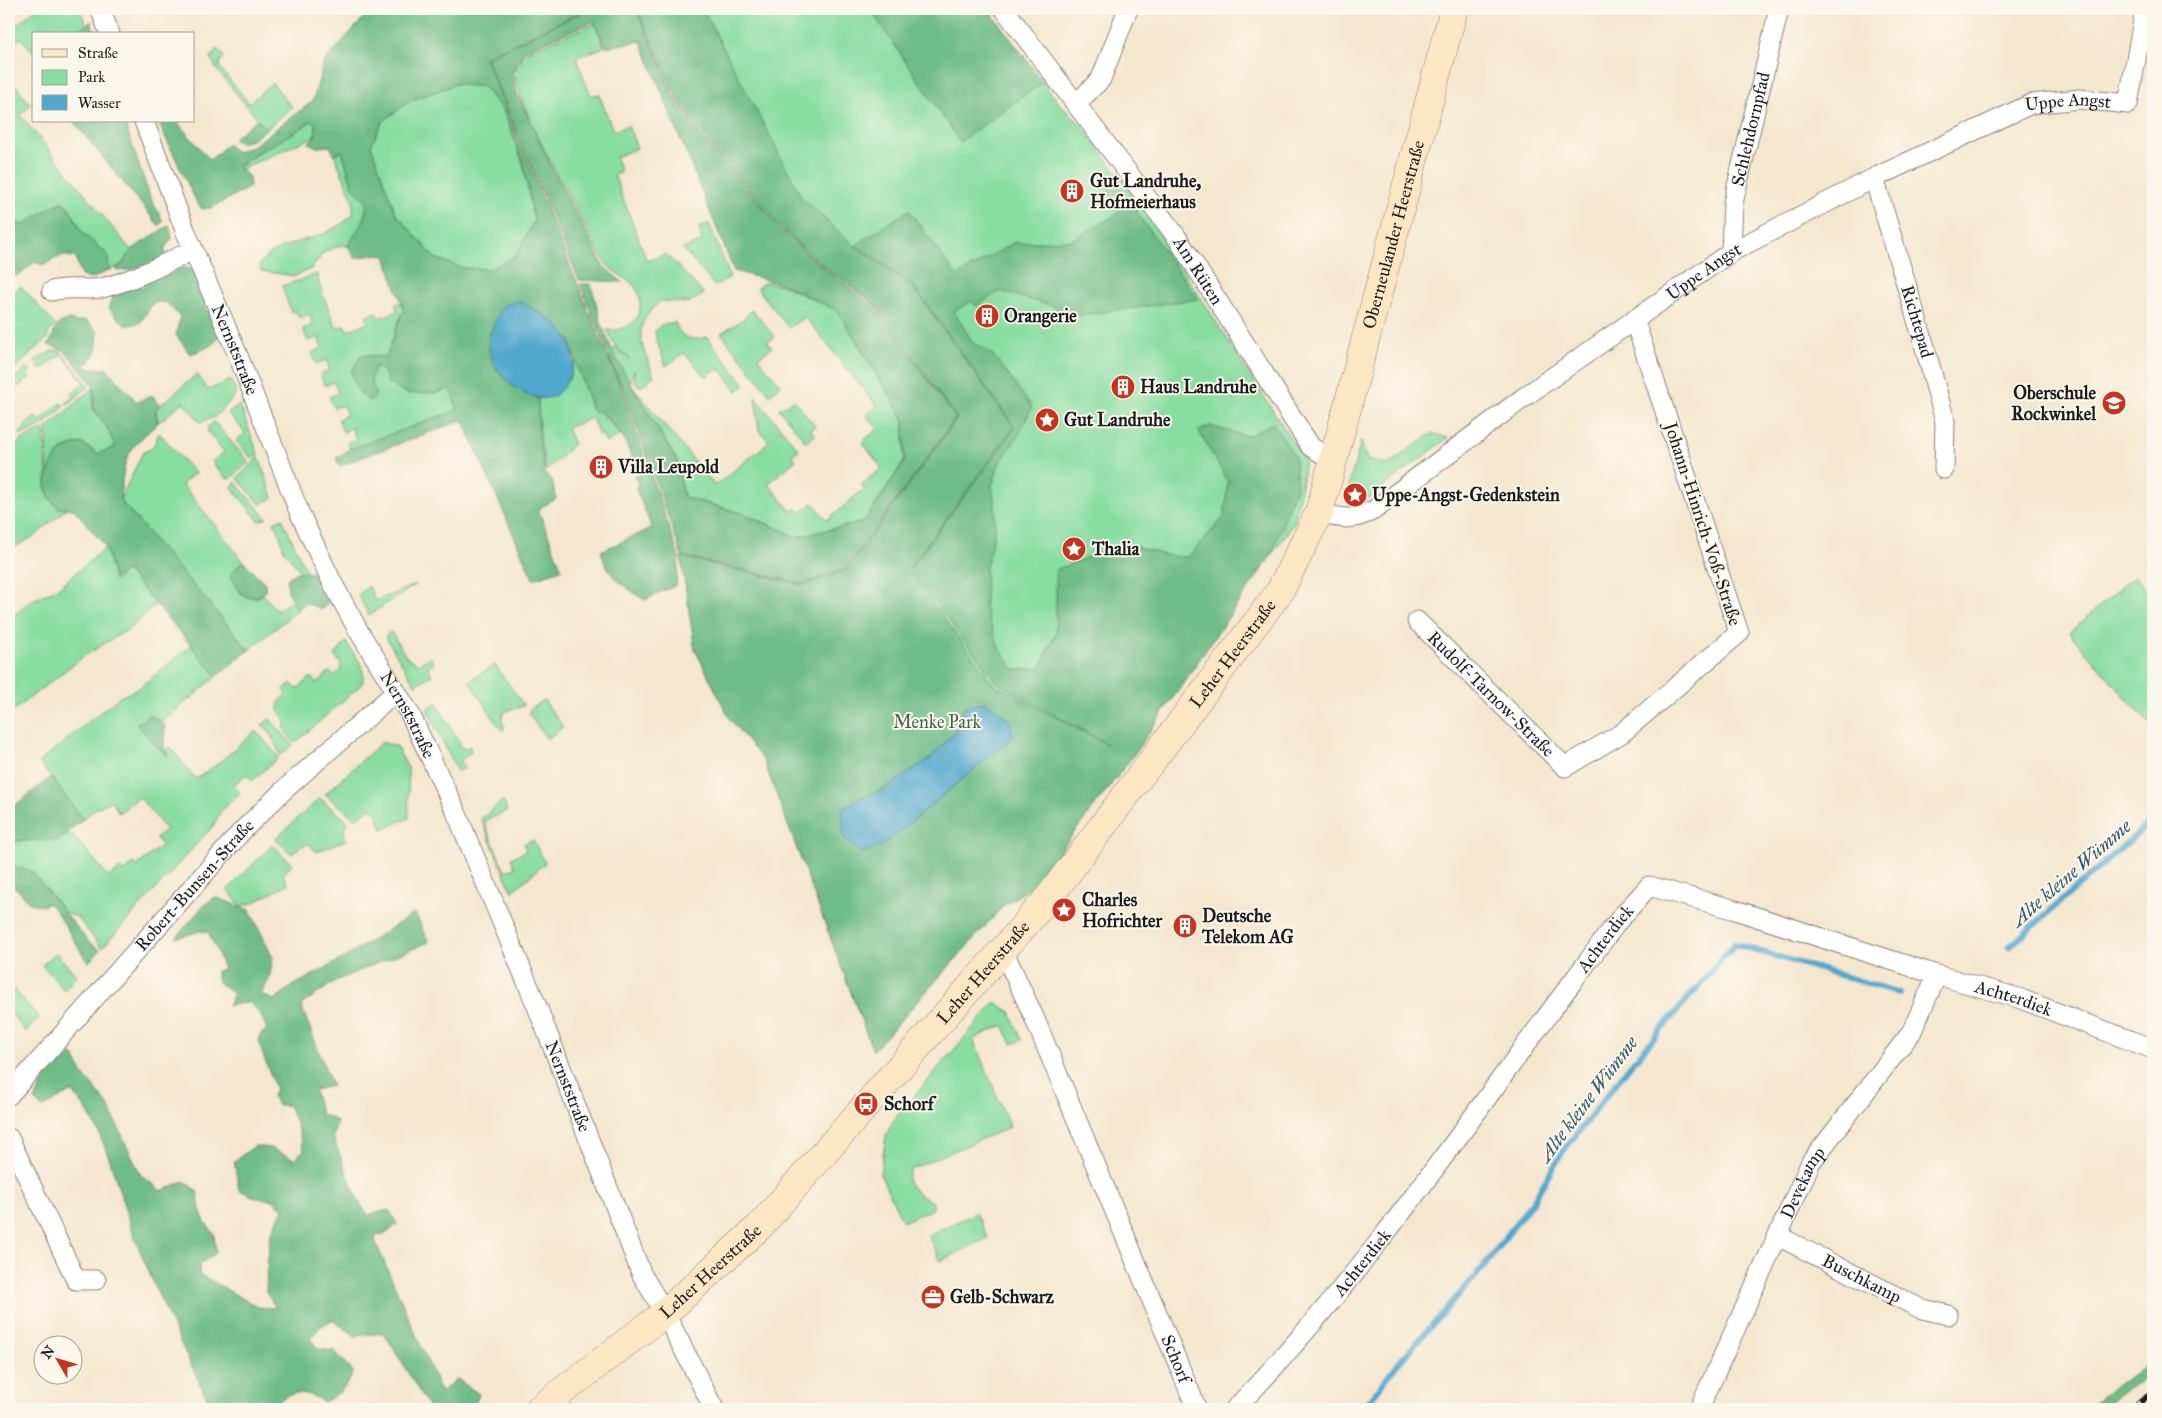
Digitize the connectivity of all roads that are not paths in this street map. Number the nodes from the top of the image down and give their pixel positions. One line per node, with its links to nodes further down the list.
1 (100, 9): 7 (street)
2 (1004, 9): 8 (street, Am Rüten)
3 (1128, 9): 8 (street)
4 (1454, 9): 15 (main road, Oberneulander Heerstraße)
5 (1779, 9): 12 (street, Schlehdornpfad)
6 (2145, 9): 10 (street, Uppe Angst)
7 (109, 32)
8 (1076, 104): 15 (street, Am Rüten)
9 (144, 122): 11 (street, Nernststraße)
10 (1874, 178): 12 (street, Uppe Angst); 16 (street, Richtepad)
11 (193, 250): 13 (street); 19 (street, Nernststraße)
12 (1731, 252): 14 (street, Uppe Angst)
13 (52, 291)
14 (1634, 319): 17 (street, Uppe Angst); 20 (street, Johann-Hinrich-Voß-Straße)
15 (1334, 461): 17 (main road, Leher Heerstraße)
16 (1944, 469)
17 (1319, 513): 21 (main road, Leher Heerstraße)
18 (1417, 621): 20 (street, Rudolf-Tarnow-Straße)
19 (396, 692): 24 (street, Robert-Bunsen-Straße); 28 (street, Nernststraße)
20 (1565, 766)
21 (1003, 950): 28 (main road, Leher Heerstraße); 32 (street, Schorf)
22 (1937, 974): 23 (street, Achterdiek); 26 (street, Devekamp); 33 (street, Achterdiek)
23 (2153, 1049)
24 (9, 1095)
25 (9, 1138): 27 (street)
26 (1778, 1236): 29 (street, Buschkamp); 34 (street, Devekamp)
27 (96, 1280)
28 (665, 1313): 30 (main road, Leher Heerstraße); 31 (street, Nernststraße)
29 (1948, 1314)
30 (539, 1409)
31 (714, 1409)
32 (1197, 1409)
33 (1235, 1409)
34 (1699, 1409)

